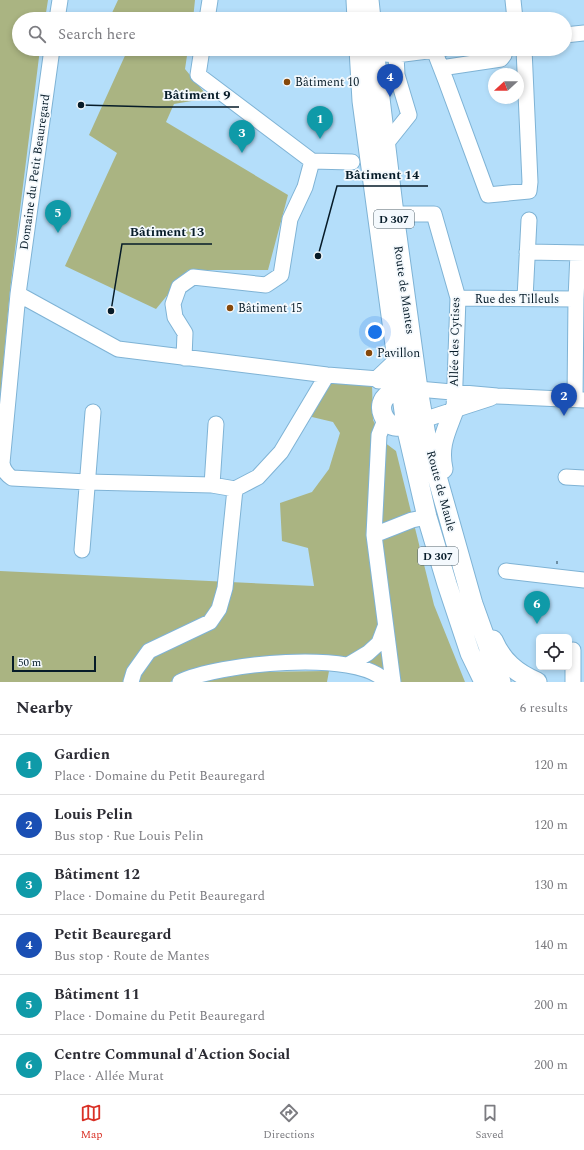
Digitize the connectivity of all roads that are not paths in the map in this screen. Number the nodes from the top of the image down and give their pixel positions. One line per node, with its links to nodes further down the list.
1 (60, 0): 6 (street)
2 (210, 0): 7 (street)
3 (356, 0): 8 (main road)
4 (369, 0): 9 (main road)
5 (513, 0): 10 (street)
6 (57, 12)
7 (208, 12)
8 (357, 12)
9 (370, 12)
10 (514, 12)
11 (584, 33): 12 (street)
12 (572, 34)
13 (51, 56): 29 (street, Domaine du Petit Beauregard)
14 (201, 56): 23 (street)
15 (368, 56): 34 (main road, Route de Mantes / D 307)
16 (370, 56): 22 (main road, Route de Mantes / D 307)
17 (396, 56): 22 (street)
18 (440, 56): 21 (street)
19 (503, 56): 21 (street)
20 (524, 56): 21 (street)
21 (441, 68)
22 (385, 145): 25 (main road, Route de Mantes / D 307)
23 (312, 161): 24 (street); 33 (street)
24 (352, 162)
25 (394, 214): 30 (street, Allée des Cytises); 37 (main road, Route de Mantes / D 307)
26 (529, 220): 27 (street)
27 (527, 252): 28 (street); 31 (street)
28 (581, 253): 32 (street)
29 (18, 294): 33 (street); 46 (street, Domaine du Petit Beauregard)
30 (458, 298): 31 (street, Rue des Tilleuls); 39 (street, Allée des Cytises)
31 (525, 298): 32 (street, Rue des Tilleuls)
32 (576, 299): 38 (street)
33 (184, 358): 35 (street)
34 (398, 361): 36 (main road); 37 (main road, Route de Mantes / D 307)
35 (327, 375): 36 (street); 48 (street)
36 (379, 378): 37 (street)
37 (410, 386): 39 (street); 41 (main road); 42 (main road, Route de Mantes / D 307)
38 (579, 400): 39 (street)
39 (455, 401): 42 (street); 49 (main road)
40 (93, 412): 46 (street)
41 (385, 420): 42 (main road); 51 (street)
42 (415, 423): 49 (main road, Route de Maule / D 307); 50 (main road, Route de Maule / D 307)
43 (216, 424): 47 (street)
44 (566, 477): 45 (street)
45 (584, 478)
46 (87, 482): 47 (street, Domaine du Petit Beauregard); 52 (street)
47 (212, 485): 48 (street, Domaine du Petit Beauregard)
48 (235, 489): 59 (street)
49 (442, 496): 55 (main road, Route de Maule / D 307)
50 (427, 517): 51 (street); 63 (main road, Route de Maule / D 307)
51 (374, 536): 56 (street)
52 (82, 550)
53 (506, 571): 54 (street)
54 (584, 580)
55 (473, 604): 64 (main road, Route de Maule / D 307); 65 (main road)
56 (386, 627): 58 (street); 62 (street)
57 (573, 650): 66 (street)
58 (348, 665): 60 (street); 61 (street)
59 (131, 682)
60 (180, 682)
61 (386, 682)
62 (393, 682)
63 (484, 682)
64 (501, 682)
65 (537, 682)
66 (573, 682)

